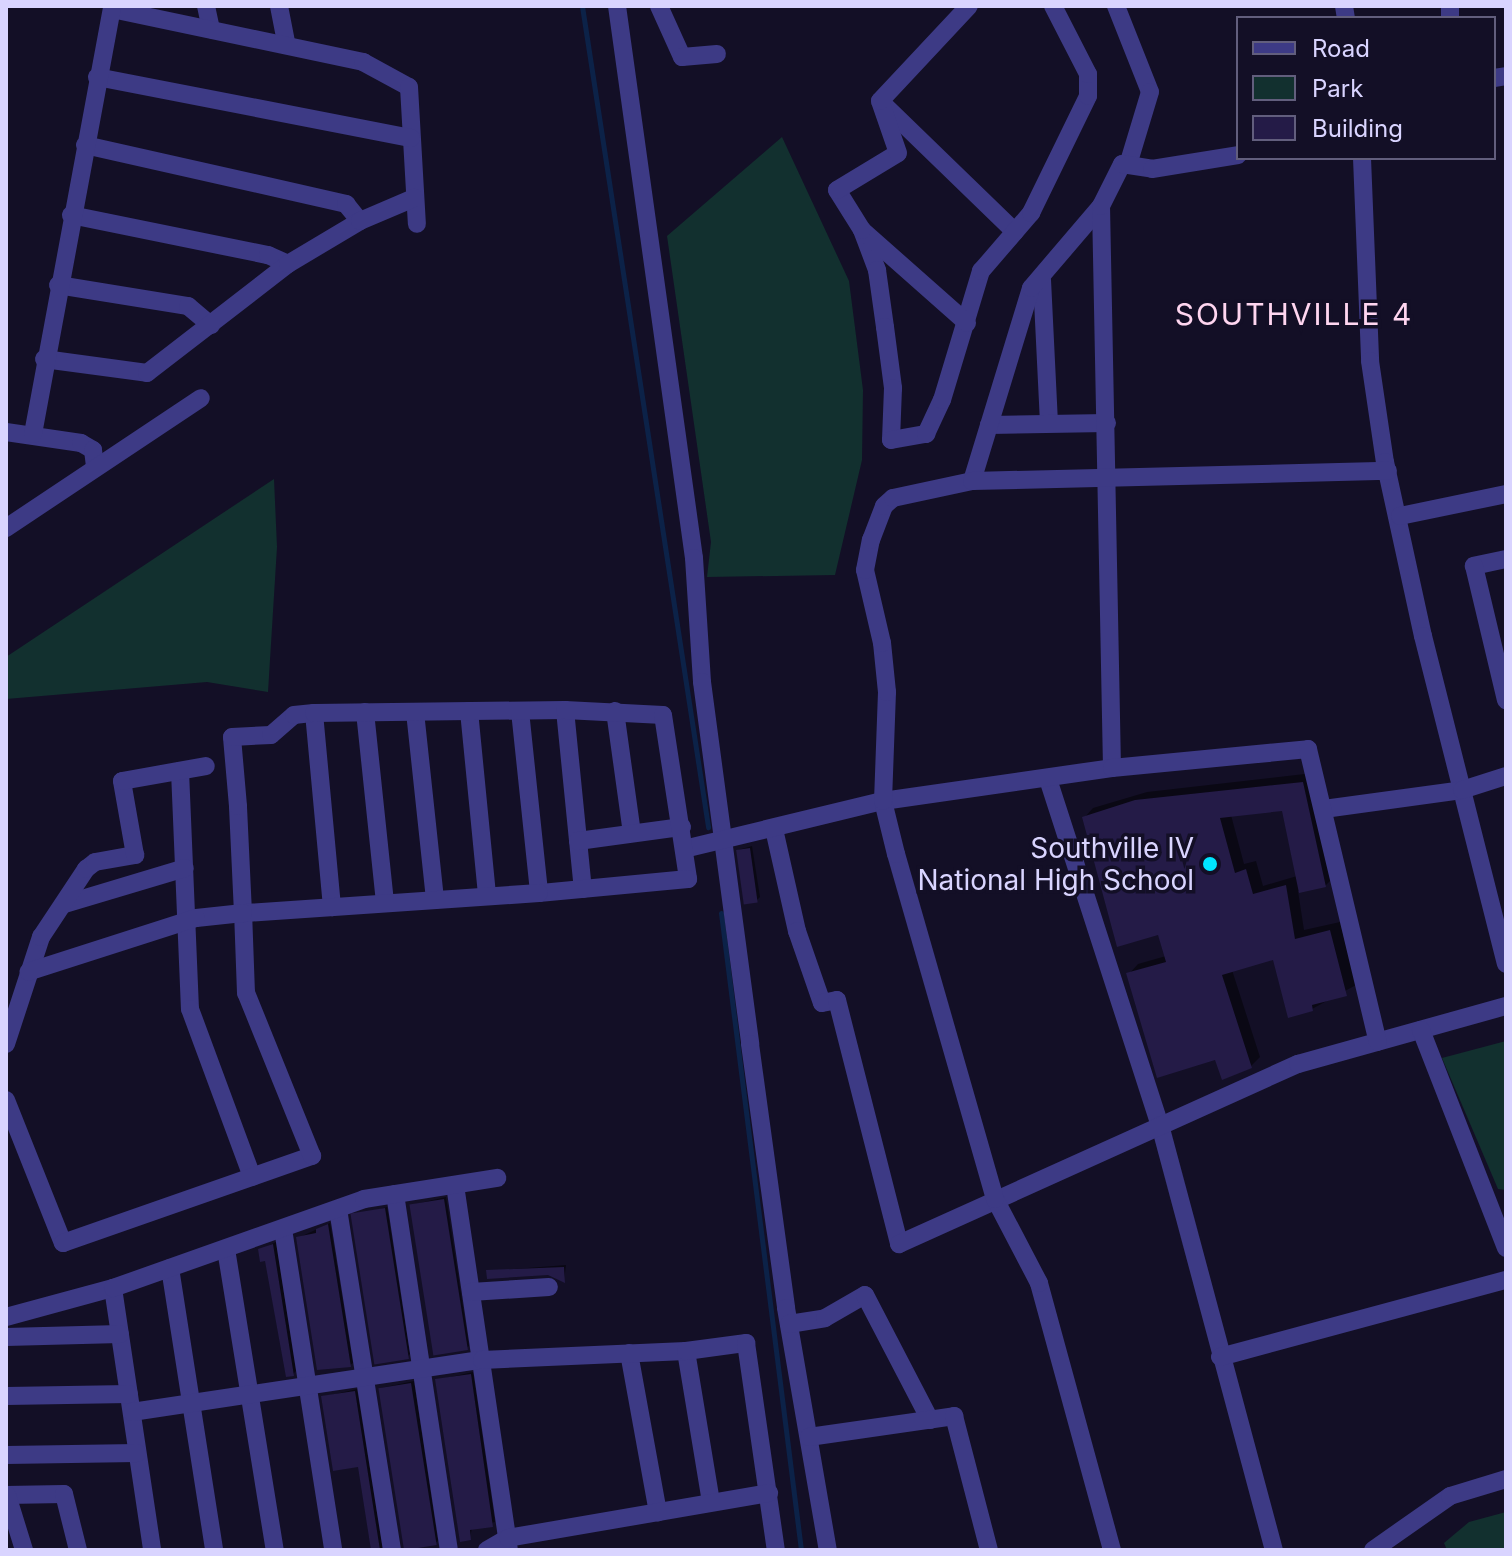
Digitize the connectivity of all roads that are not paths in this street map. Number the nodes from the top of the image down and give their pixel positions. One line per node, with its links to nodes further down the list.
1 (206, 6): 9 (street)
2 (279, 6): 10 (street)
3 (617, 6): 66 (street)
4 (659, 6): 11 (street)
5 (969, 6): 13 (street)
6 (1053, 6): 25 (street)
7 (1116, 6): 18 (street)
8 (112, 8): 9 (street); 12 (street)
9 (211, 29): 10 (street)
10 (286, 42): 14 (street)
11 (717, 54)
12 (97, 77): 14 (street); 15 (street)
13 (880, 101): 24 (street); 25 (street)
14 (411, 138): 19 (street)
15 (85, 145): 21 (street); 22 (street)
16 (1236, 155): 18 (street)
17 (1362, 160): 39 (street)
18 (1128, 165): 20 (street)
19 (414, 198): 22 (street); 23 (street)
20 (1101, 206): 27 (street); 34 (street)
21 (71, 215): 26 (street); 28 (street)
22 (360, 221): 26 (street)
23 (417, 224)
24 (862, 230): 29 (street); 29 (street)
25 (1015, 232): 29 (street)
26 (288, 264): 30 (street)
27 (1042, 280): 33 (street); 35 (street)
28 (58, 285): 30 (street); 31 (street)
29 (967, 323)
30 (211, 325): 31 (street)
31 (44, 359): 37 (street)
32 (201, 398): 38 (street)
33 (1049, 423): 34 (street); 35 (street)
34 (1107, 423): 40 (street)
35 (989, 425): 41 (street)
36 (6, 432): 37 (street)
37 (33, 434): 38 (street)
38 (95, 466): 44 (street)
39 (1388, 471): 40 (street); 43 (street)
40 (1108, 478): 41 (street); 55 (street)
41 (972, 481): 60 (street)
42 (1506, 494): 43 (street)
43 (1400, 516): 59 (street)
44 (6, 528)
45 (1506, 559): 46 (street)
46 (1506, 700)
47 (565, 710): 49 (street); 50 (street); 65 (street)
48 (469, 711): 49 (street); 52 (street); 71 (street)
49 (520, 711): 70 (street)
50 (615, 711): 62 (street); 64 (street)
51 (365, 712): 52 (street); 53 (street); 73 (street)
52 (415, 712): 72 (street)
53 (314, 713): 75 (street); 76 (street)
54 (206, 766): 56 (street)
55 (1112, 768): 58 (street); 61 (street)
56 (180, 771): 68 (street); 74 (street)
57 (1506, 776): 59 (street)
58 (1048, 779): 60 (street); 85 (street)
59 (1462, 790): 61 (street); 78 (street)
60 (883, 801): 63 (street); 90 (street)
61 (1324, 809): 82 (street)
62 (682, 827): 64 (street); 67 (street)
63 (774, 829): 66 (street); 90 (street)
64 (632, 833): 65 (street)
65 (578, 841): 69 (street)
66 (723, 843): 67 (street); 102 (street)
67 (684, 849): 69 (street)
68 (185, 868): 74 (street); 77 (street)
69 (583, 889): 70 (street)
70 (539, 893): 71 (street)
71 (487, 896): 72 (street)
72 (435, 900): 73 (street)
73 (385, 903): 75 (street)
74 (65, 904): 79 (street)
75 (332, 907): 76 (street)
76 (243, 913): 77 (street); 86 (street)
77 (186, 921): 79 (street); 86 (street)
78 (1506, 964)
79 (28, 972): 83 (street)
80 (1506, 1006): 81 (street)
81 (1421, 1030): 82 (street); 92 (street)
82 (1378, 1042): 85 (street)
83 (6, 1044)
84 (6, 1100): 86 (street)
85 (1160, 1125): 90 (street); 107 (street)
86 (252, 1177)
87 (497, 1178): 88 (street)
88 (455, 1185): 89 (street); 100 (street)
89 (395, 1194): 91 (street); 109 (street)
90 (995, 1199): 138 (street)
91 (338, 1209): 93 (street); 110 (street)
92 (1502, 1223): 94 (street)
93 (283, 1229): 95 (street); 111 (street)
94 (1506, 1248)
95 (226, 1249): 96 (street); 113 (street)
96 (170, 1268): 99 (street); 115 (street)
97 (1506, 1280): 107 (street)
98 (549, 1287): 100 (street)
99 (113, 1288): 101 (street); 103 (street)
100 (471, 1292): 108 (street)
101 (6, 1317)
102 (789, 1324): 116 (street); 117 (street)
103 (120, 1334): 104 (street); 114 (street)
104 (6, 1337)
105 (686, 1351): 106 (street); 121 (street); 123 (street)
106 (629, 1353): 108 (street); 124 (street)
107 (1220, 1357): 139 (street)
108 (482, 1360): 109 (street); 125 (street)
109 (422, 1370): 110 (street); 133 (street)
110 (365, 1379): 111 (street); 132 (street)
111 (308, 1389): 113 (street); 131 (street)
112 (6, 1396): 114 (street)
113 (249, 1396): 115 (street); 130 (street)
114 (130, 1403): 115 (street); 118 (street)
115 (192, 1404): 129 (street)
116 (930, 1420): 117 (street); 137 (street)
117 (809, 1437): 136 (street)
118 (137, 1453): 119 (street); 128 (street)
119 (6, 1455)
120 (1506, 1479): 140 (street)
121 (769, 1493): 123 (street); 135 (street)
122 (6, 1495): 126 (street); 127 (street)
123 (711, 1502): 124 (street)
124 (658, 1512): 125 (street)
125 (508, 1544): 134 (street)
126 (19, 1549)
127 (78, 1550)
128 (152, 1550)
129 (214, 1550)
130 (275, 1550)
131 (333, 1550)
132 (392, 1550)
133 (449, 1550)
134 (487, 1550)
135 (776, 1550)
136 (828, 1550)
137 (989, 1550)
138 (1112, 1550)
139 (1274, 1550)
140 (1373, 1550)

